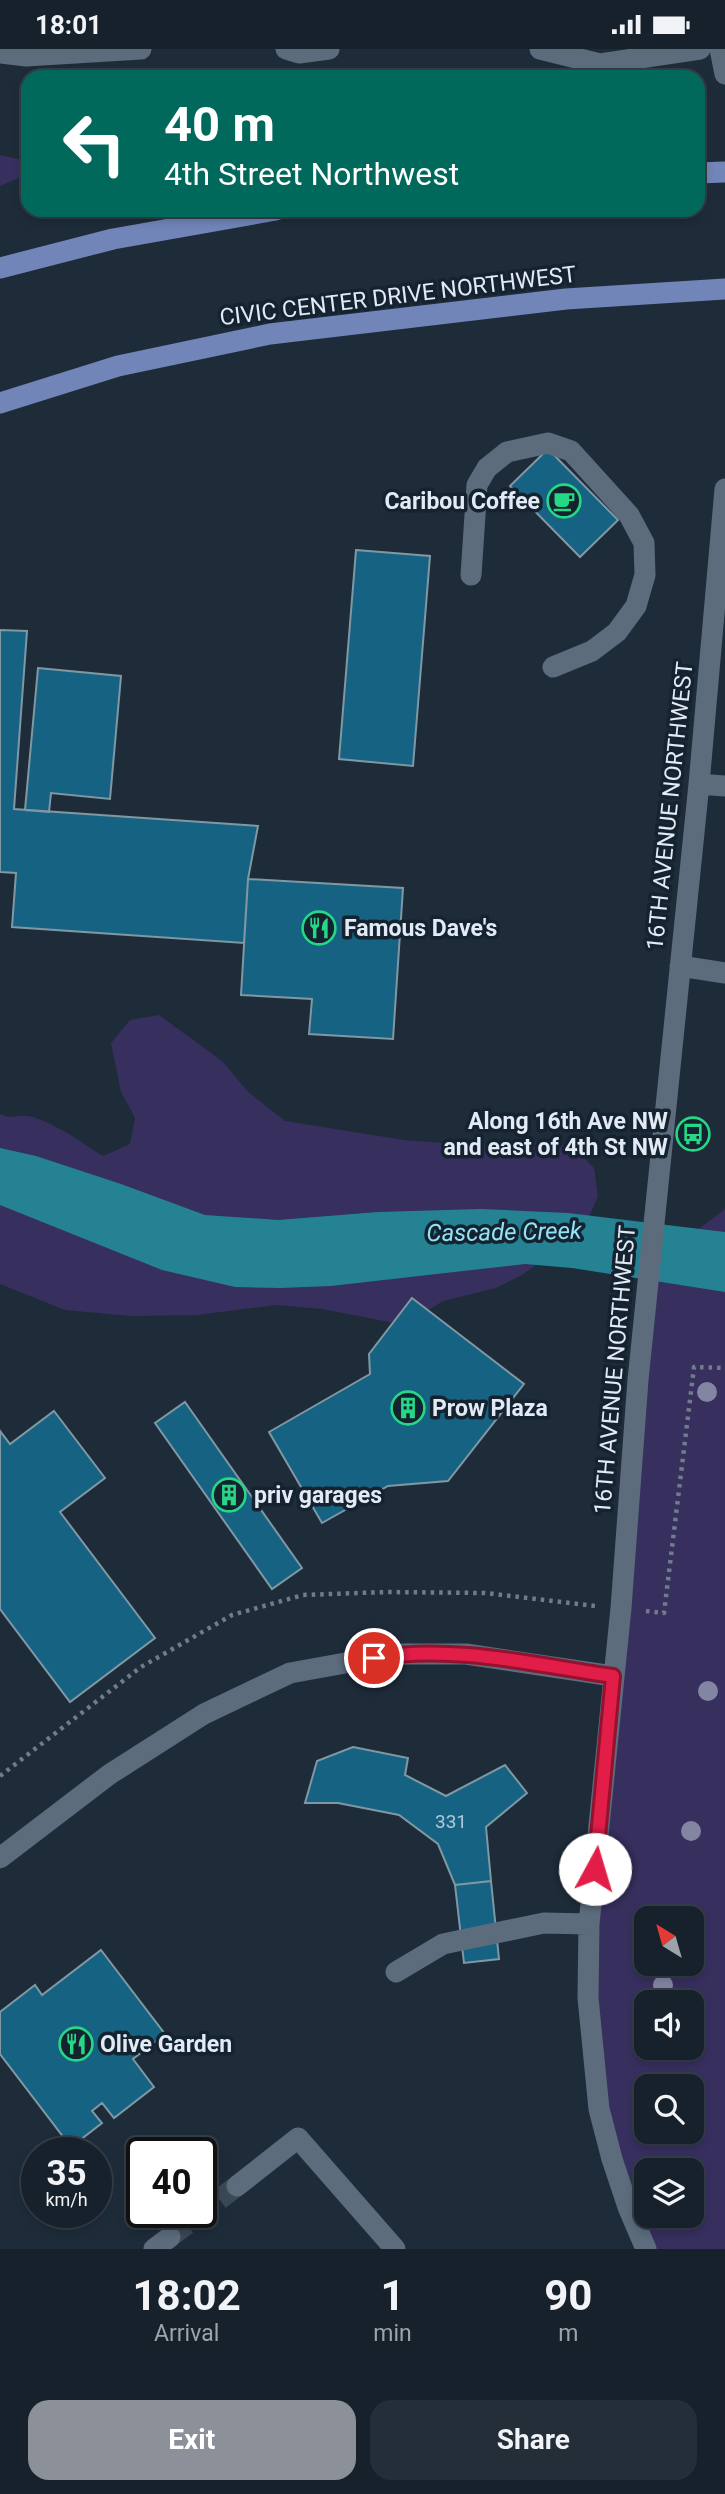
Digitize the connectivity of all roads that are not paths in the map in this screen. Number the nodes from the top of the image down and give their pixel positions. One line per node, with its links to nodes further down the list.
1 (141, 49): 7 (street)
2 (286, 49): 3 (street)
3 (329, 49)
4 (540, 49): 5 (street)
5 (700, 49)
6 (720, 49): 8 (street)
7 (0, 53)
8 (725, 75)
9 (725, 171): 10 (main road)
10 (705, 172)
11 (237, 217): 12 (main road)
12 (0, 268)
13 (725, 289): 14 (main road, CIVIC CENTER DRIVE NORTHWEST)
14 (0, 403)
15 (725, 489): 18 (street, 16TH AVENUE NORTHWEST)
16 (471, 575): 17 (street)
17 (553, 667)
18 (699, 784): 19 (street); 20 (street, 16TH AVENUE NORTHWEST)
19 (725, 786)
20 (680, 966): 21 (street); 22 (street, 16TH AVENUE NORTHWEST)
21 (725, 973)
22 (613, 1676): 23 (street); 24 (street, 16TH AVENUE NORTHWEST)
23 (0, 1858)
24 (589, 1924): 25 (street); 28 (street, 16TH AVENUE NORTHWEST)
25 (396, 1972)
26 (237, 2186): 27 (street)
27 (395, 2249)
28 (646, 2249)

